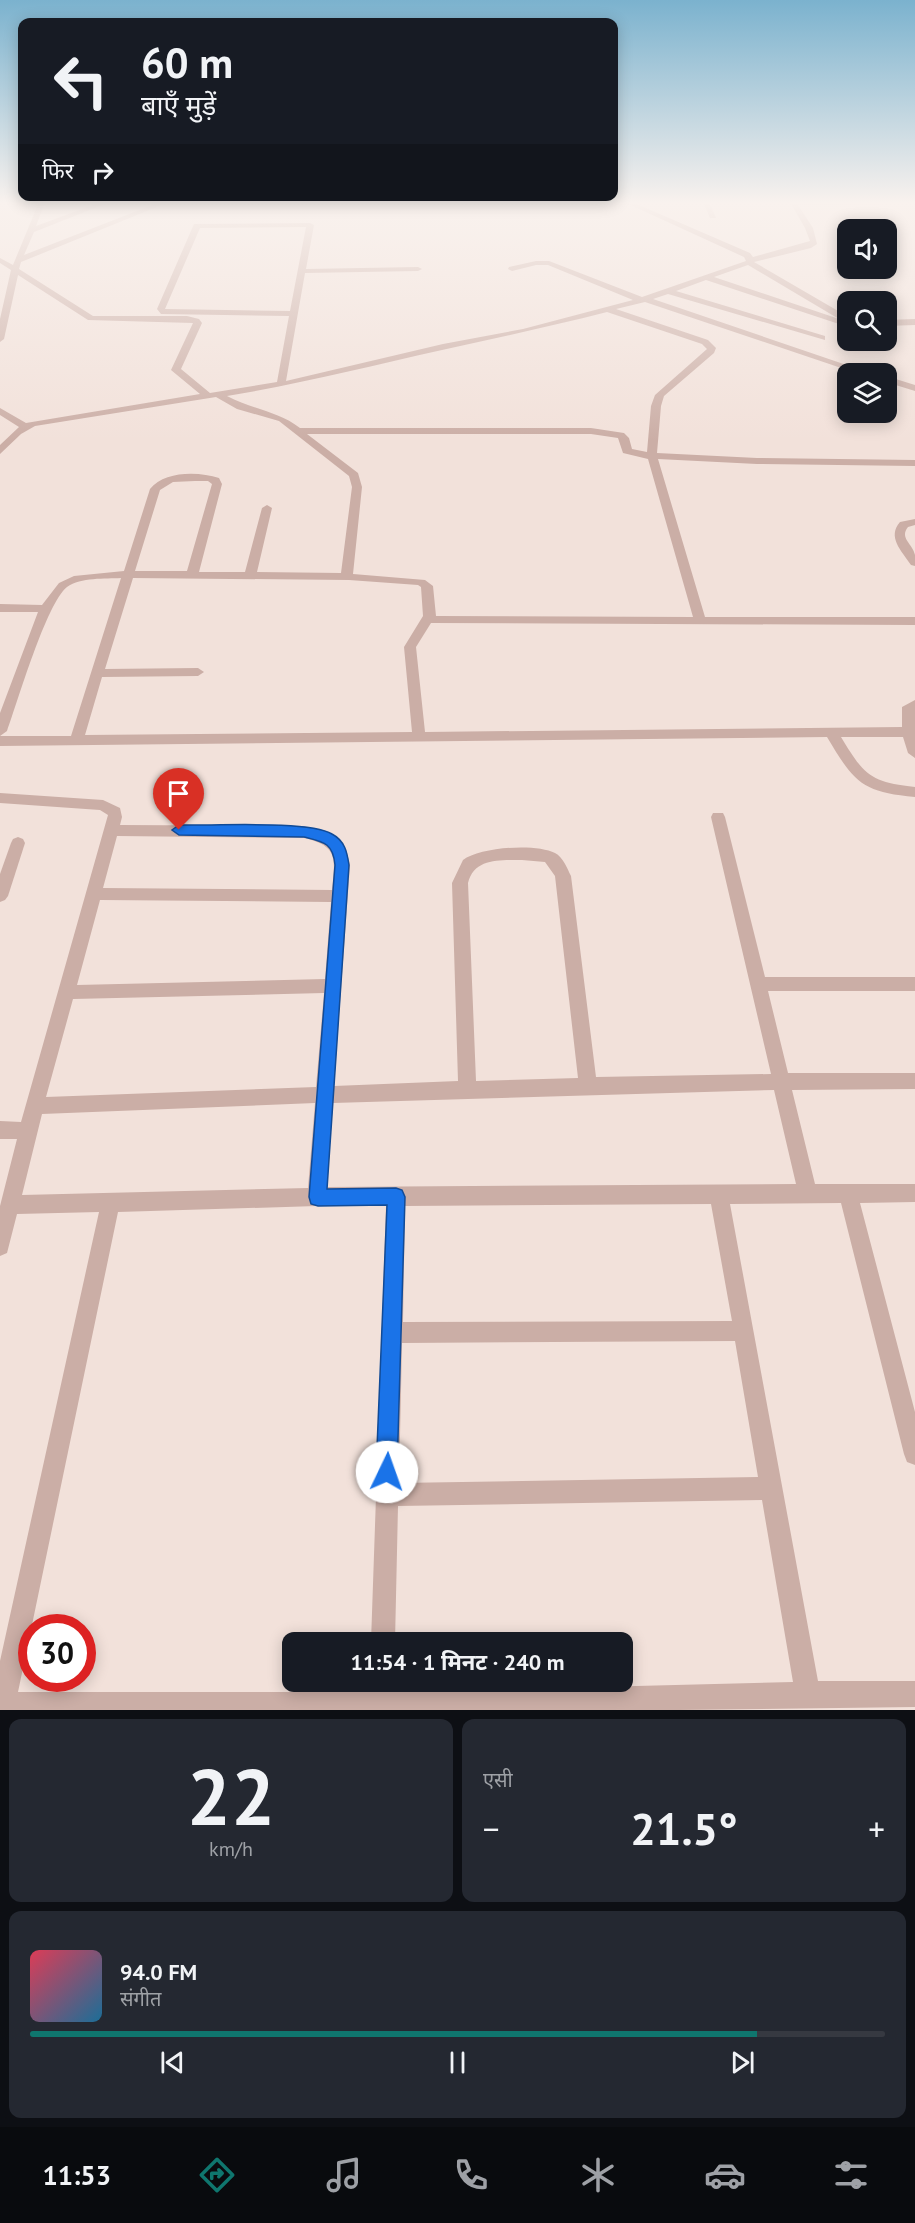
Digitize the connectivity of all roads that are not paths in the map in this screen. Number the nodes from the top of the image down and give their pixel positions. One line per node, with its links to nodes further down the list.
1 (13, 282): 21 (street)
2 (41, 282): 27 (street)
3 (173, 282): 12 (street)
4 (300, 282): 12 (street)
5 (598, 282): 10 (street)
6 (696, 282): 9 (street)
7 (720, 282): 14 (street)
8 (785, 282): 13 (street)
9 (668, 291): 10 (street); 20 (street)
10 (643, 299): 11 (street); 22 (street)
11 (606, 309): 25 (street); 32 (street)
12 (293, 314): 25 (street)
13 (837, 316)
14 (837, 320)
15 (897, 322): 16 (street)
16 (904, 322): 17 (street); 18 (street)
17 (915, 322)
18 (915, 327)
19 (837, 329): 20 (street)
20 (822, 338): 22 (street)
21 (0, 339)
22 (802, 352): 23 (street)
23 (837, 363)
24 (897, 382): 26 (street)
25 (281, 384): 27 (street)
26 (915, 388)
27 (213, 396): 29 (street); 30 (street)
28 (0, 411): 29 (street)
29 (25, 427): 31 (street)
30 (297, 431): 32 (street); 40 (street)
31 (0, 451)
32 (652, 456): 33 (street); 44 (street)
33 (915, 463)
34 (267, 508): 39 (street)
35 (915, 522): 36 (street)
36 (915, 563)
37 (127, 574): 38 (street); 38 (street); 42 (street); 47 (street)
38 (192, 575): 39 (street)
39 (250, 576): 40 (street)
40 (349, 577): 43 (street)
41 (0, 608): 42 (street)
42 (45, 609): 49 (street)
43 (429, 616): 44 (street); 52 (street)
44 (700, 621): 45 (street)
45 (915, 621)
46 (198, 672): 47 (street)
47 (97, 673): 53 (street)
48 (915, 704): 50 (street)
49 (0, 731)
50 (907, 732): 51 (street); 55 (street)
51 (831, 733): 52 (street); 56 (street)
52 (419, 736): 53 (street)
53 (77, 738): 54 (street)
54 (0, 741)
55 (915, 753)
56 (915, 792)
57 (0, 798): 59 (street)
58 (718, 817): 64 (street)
59 (111, 830): 61 (street); 63 (street)
60 (18, 843): 62 (street)
61 (92, 894): 63 (street); 67 (street)
62 (0, 896)
63 (339, 896): 65 (street)
64 (759, 984): 66 (street); 68 (street)
65 (332, 986): 67 (street); 72 (street)
66 (914, 986)
67 (66, 992): 73 (street)
68 (780, 1080): 69 (street); 70 (street); 76 (street)
69 (915, 1081)
70 (588, 1086): 71 (street); 71 (street)
71 (467, 1088): 72 (street)
72 (324, 1095): 73 (street); 80 (street)
73 (36, 1106): 75 (street)
74 (0, 1130): 75 (street)
75 (28, 1131): 82 (street)
76 (808, 1193): 78 (street); 79 (street)
77 (915, 1193): 78 (street)
78 (848, 1194): 87 (street)
79 (719, 1195): 81 (street); 85 (street)
80 (318, 1197): 81 (street); 83 (street)
81 (396, 1197): 86 (street)
82 (10, 1204): 83 (street); 84 (street)
83 (110, 1204): 94 (street)
84 (0, 1246)
85 (745, 1331): 86 (street); 88 (street)
86 (393, 1333): 89 (street)
87 (915, 1454)
88 (770, 1488): 89 (street); 91 (street)
89 (386, 1495): 90 (street)
90 (383, 1632)
91 (808, 1694): 92 (street); 93 (street)
92 (915, 1694)
93 (382, 1699): 94 (street)
94 (2, 1705)

